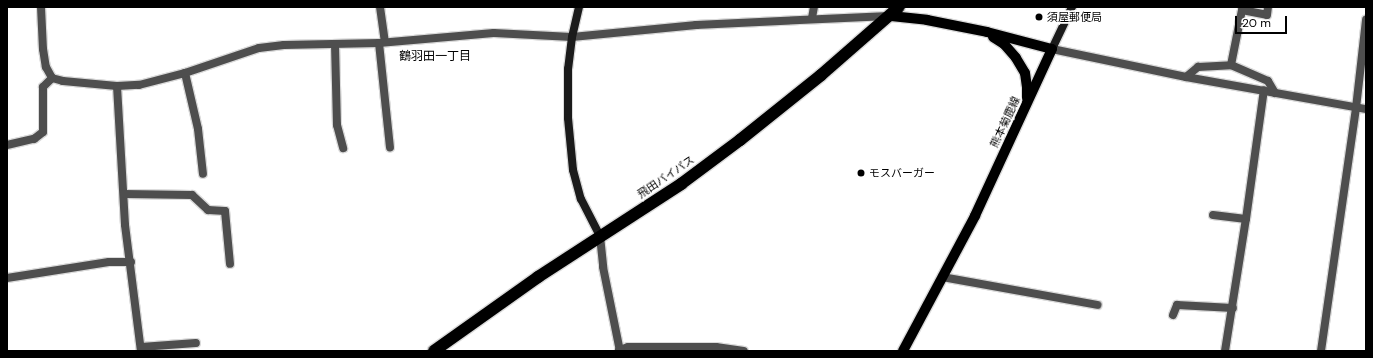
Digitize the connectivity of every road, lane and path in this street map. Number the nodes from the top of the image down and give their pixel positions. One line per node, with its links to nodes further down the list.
1 (41, 7): 18 (street)
2 (380, 7): 12 (street)
3 (579, 7): 11 (street)
4 (814, 7): 8 (street)
5 (1072, 7): 14 (street)
6 (1268, 7): 15 (street)
7 (895, 11): 8 (street); 10 (main road); 32 (highway, 飛田バイパス)
8 (812, 18): 11 (street)
9 (1366, 20): 23 (street)
10 (987, 32): 14 (main road); 22 (main road)
11 (572, 37): 12 (street); 32 (street)
12 (382, 43): 13 (street); 26 (street)
13 (335, 44): 16 (street); 27 (street)
14 (1052, 49): 17 (street); 22 (main road, 熊本菊鹿線)
15 (1231, 65): 17 (street); 21 (street)
16 (185, 73): 19 (street); 28 (street)
17 (1186, 77): 20 (street)
18 (52, 78): 19 (street); 25 (street)
19 (117, 86): 29 (street)
20 (1264, 90): 21 (street); 31 (street)
21 (1276, 93): 23 (street)
22 (1026, 105): 35 (main road, 熊本菊鹿線)
23 (1356, 108): 24 (street); 47 (street)
24 (1366, 109)
25 (7, 145)
26 (390, 147)
27 (343, 148)
28 (203, 174)
29 (124, 194): 33 (street); 34 (street)
30 (1213, 215): 31 (street)
31 (1246, 219): 38 (street)
32 (600, 236): 42 (street); 43 (highway, 飛田バイパス)
33 (131, 262): 36 (street); 41 (street)
34 (230, 264)
35 (942, 277): 37 (street); 45 (main road, 熊本菊鹿線)
36 (7, 278)
37 (1098, 305)
38 (1233, 308): 39 (street); 46 (street)
39 (1173, 315)
40 (196, 343): 41 (street)
41 (141, 349)
42 (619, 350): 44 (street)
43 (434, 351)
44 (744, 351)
45 (903, 351)
46 (1225, 351)
47 (1321, 351)

